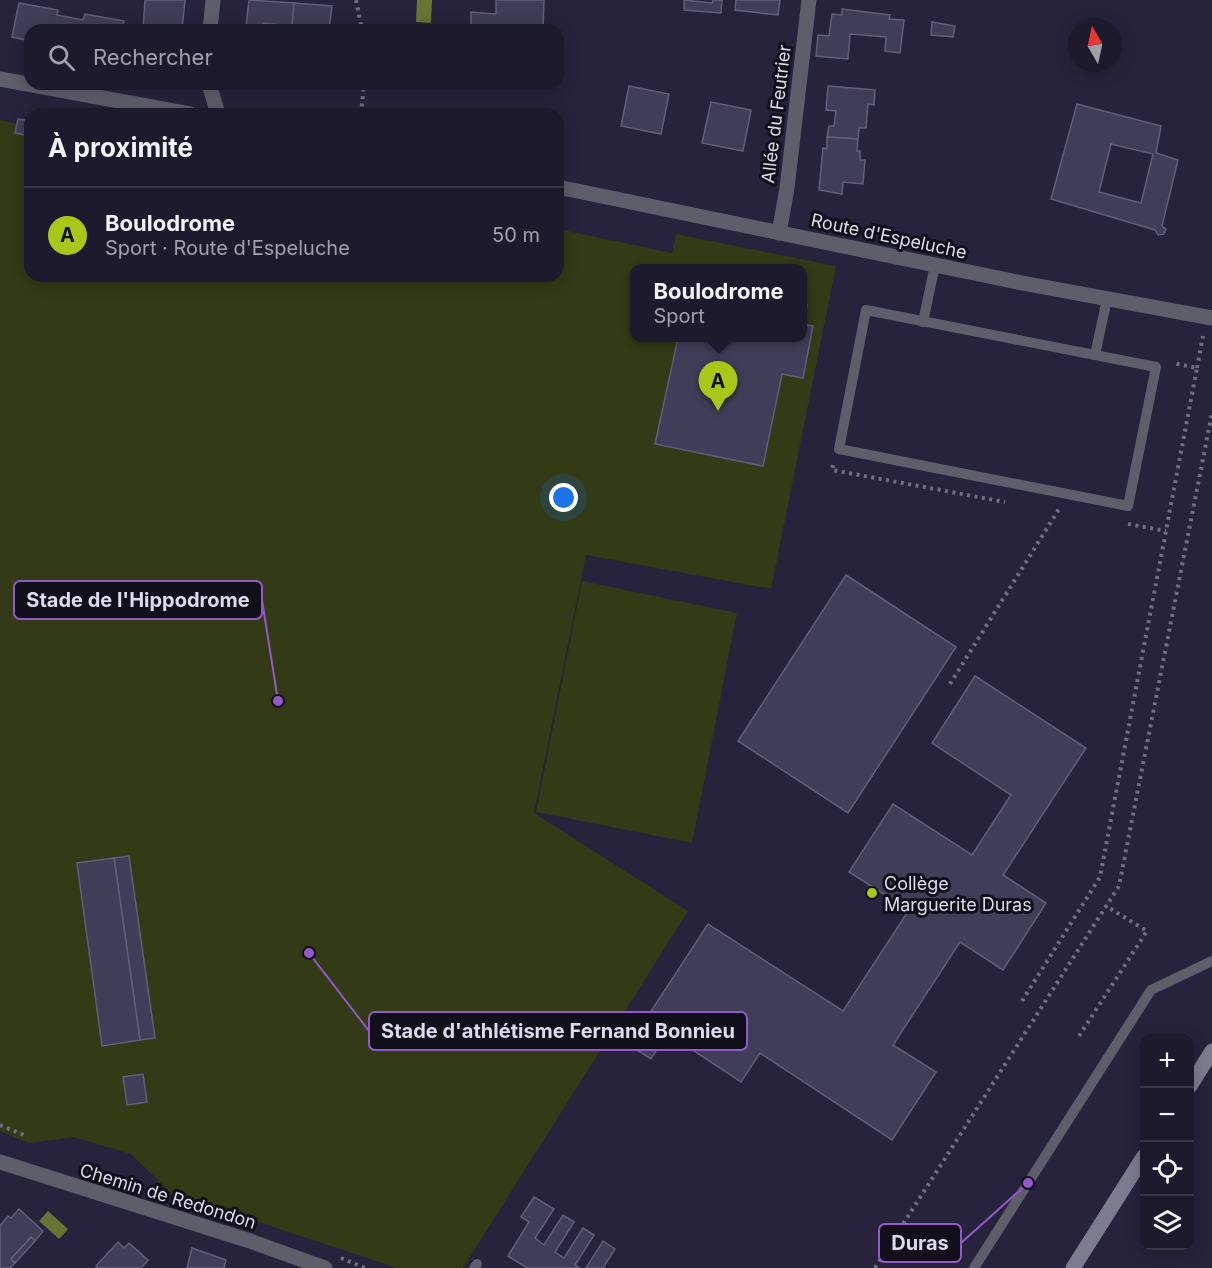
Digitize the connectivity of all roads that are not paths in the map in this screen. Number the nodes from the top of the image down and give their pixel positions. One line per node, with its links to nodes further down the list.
1 (213, 0): 3 (street)
2 (809, 0): 11 (street, Allée du Feutrier)
3 (211, 24)
4 (0, 79): 5 (street)
5 (24, 83)
6 (60, 90): 8 (street)
7 (211, 90): 9 (street)
8 (157, 108)
9 (216, 108)
10 (564, 189): 11 (street, Route d'Espeluche)
11 (779, 233): 12 (street, Route d'Espeluche)
12 (935, 265): 13 (street, Route d'Espeluche); 15 (lane)
13 (1107, 299): 14 (street, Route d'Espeluche); 16 (lane)
14 (1210, 317)
15 (923, 322): 16 (lane); 16 (lane)
16 (1095, 355)
17 (1212, 961): 23 (lane)
18 (1212, 1051): 19 (main road)
19 (1194, 1080)
20 (0, 1162): 22 (street, Chemin de Redondon)
21 (1140, 1162): 24 (main road)
22 (325, 1268)
23 (974, 1268)
24 (1073, 1268)

